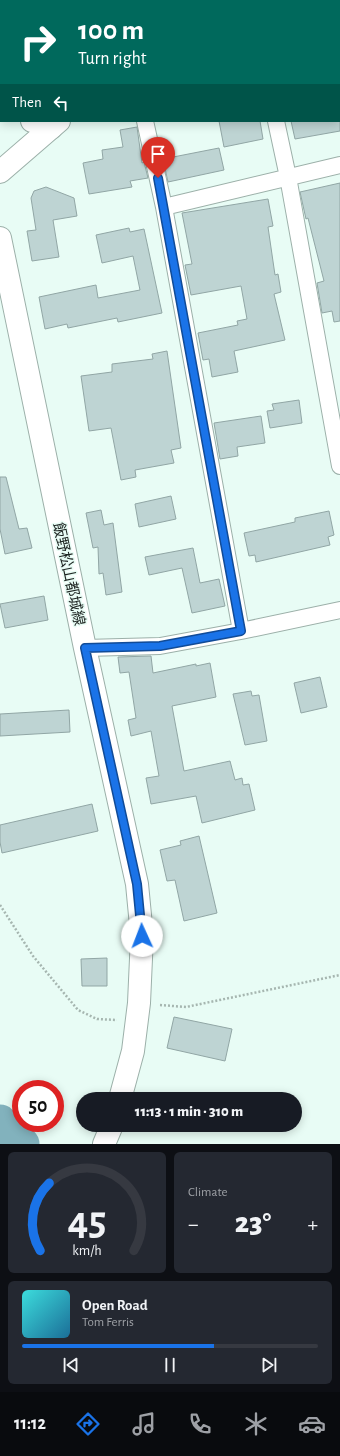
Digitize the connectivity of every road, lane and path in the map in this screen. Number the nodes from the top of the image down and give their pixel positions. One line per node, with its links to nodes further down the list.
1 (145, 122): 7 (street)
2 (276, 122): 6 (street)
3 (47, 123): 5 (main road)
4 (340, 165): 6 (street)
5 (0, 172)
6 (288, 177): 7 (street); 10 (street)
7 (164, 207): 12 (street)
8 (0, 238): 9 (main road, 飯野松山都城線)
9 (3, 264): 13 (main road, 飯野松山都城線)
10 (340, 466)
11 (340, 610): 12 (street)
12 (241, 631): 13 (street)
13 (85, 648): 16 (main road, 飯野松山都城線)
14 (0, 905): 17 (path)
15 (340, 974): 16 (path)
16 (139, 1003): 18 (main road, 飯野松山都城線)
17 (124, 1020)
18 (122, 1092)
19 (109, 1132): 20 (main road)
20 (104, 1144)

